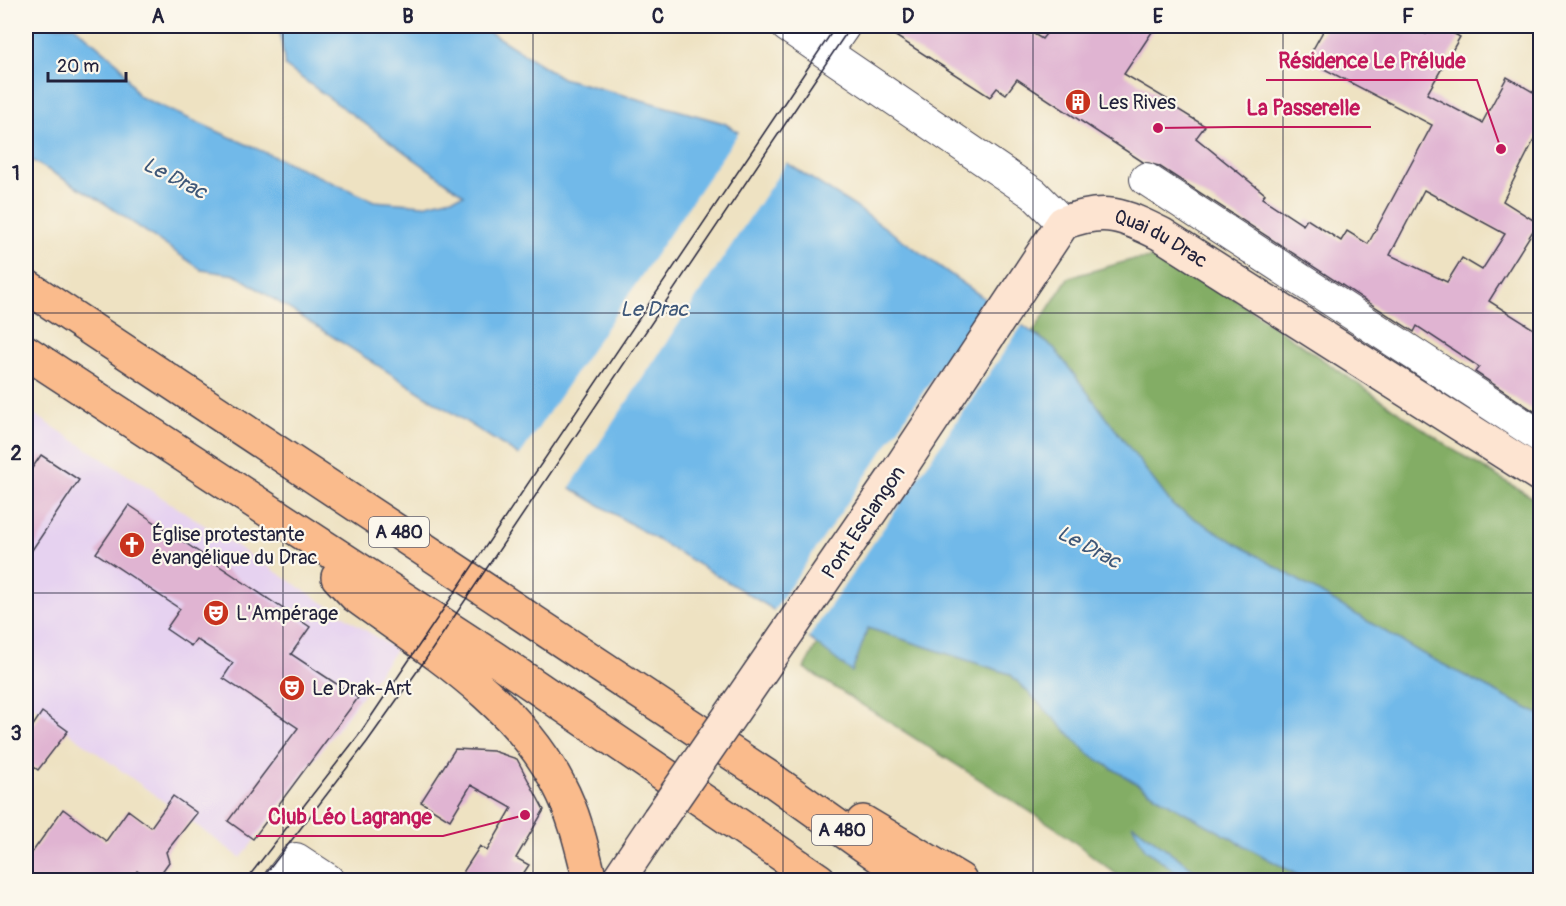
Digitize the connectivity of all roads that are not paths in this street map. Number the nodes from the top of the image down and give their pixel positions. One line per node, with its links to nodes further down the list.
1 (787, 26): 3 (street)
2 (844, 26): 3 (street)
3 (826, 52): 5 (street)
4 (1146, 179): 8 (street, Quai du Drac)
5 (1063, 223): 9 (street, Quai du Drac); 12 (street, Pont Esclangon, bridge)
6 (26, 286): 11 (highway, A 480)
7 (26, 352): 10 (highway, A 480)
8 (1540, 436)
9 (1540, 474)
10 (293, 530): 15 (highway); 18 (highway, A 480)
11 (771, 779): 19 (highway, A 480); 20 (highway)
12 (659, 819): 16 (street, Pont Esclangon); 17 (street)
13 (288, 870): 14 (street)
14 (328, 880)
15 (590, 880)
16 (618, 880)
17 (641, 880)
18 (819, 880)
19 (913, 880)
20 (960, 880)

